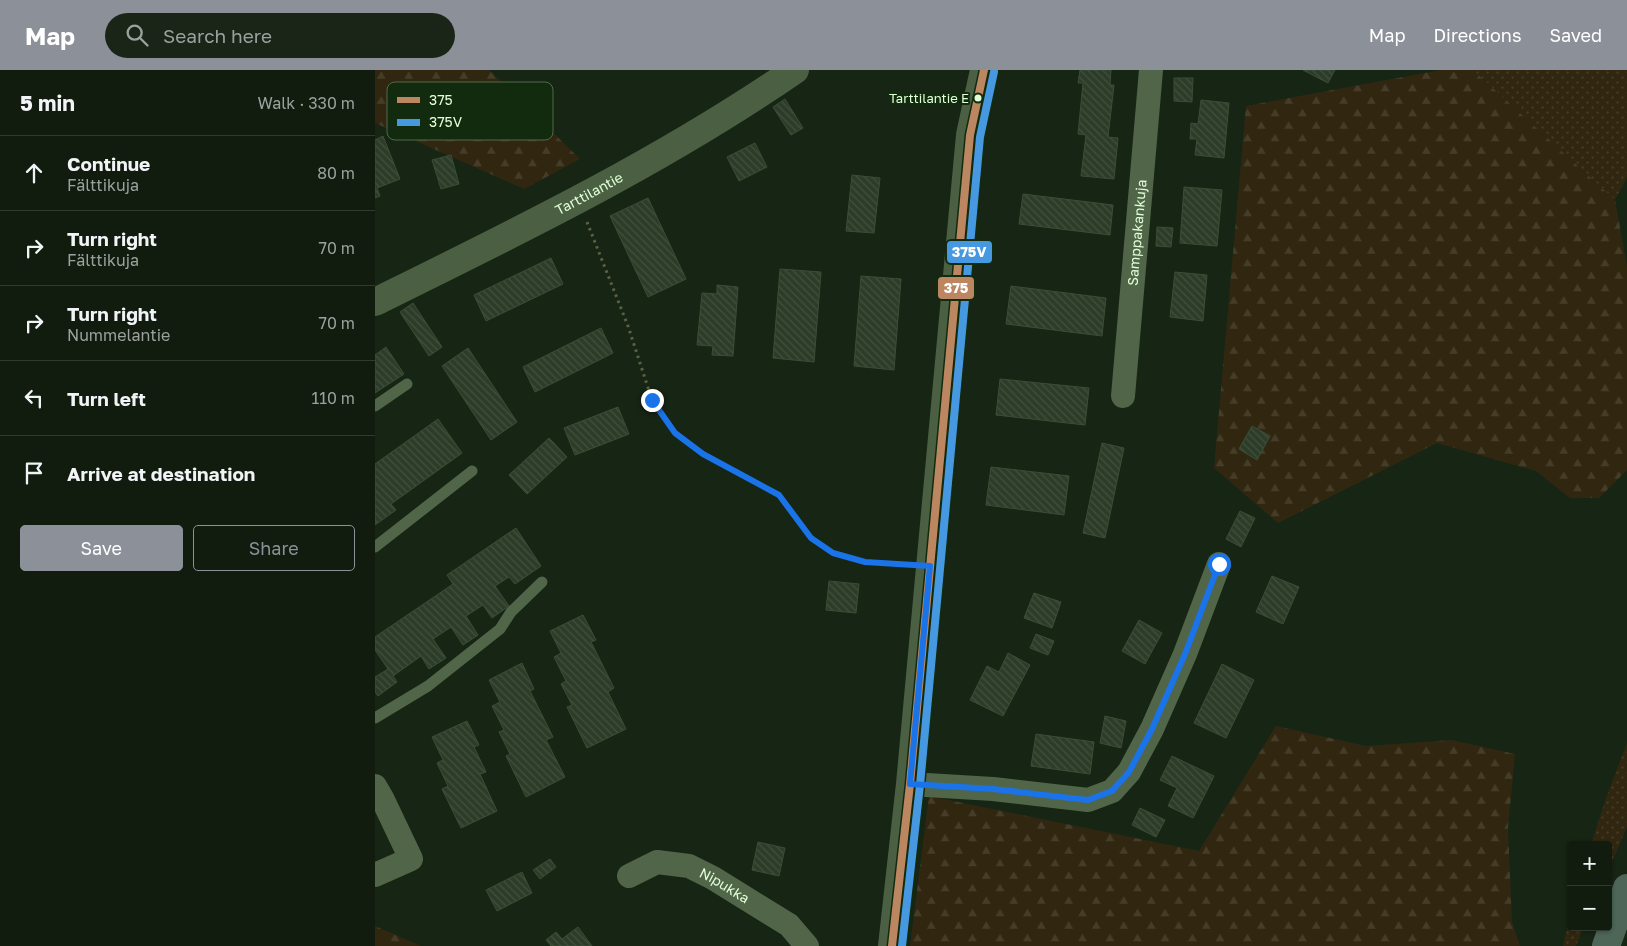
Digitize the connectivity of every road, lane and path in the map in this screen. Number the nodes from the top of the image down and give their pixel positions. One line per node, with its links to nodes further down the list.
1 (795, 70): 4 (street, Tarttilantie)
2 (984, 70): 12 (street)
3 (1151, 70): 7 (street, Samppakankuja)
4 (578, 200): 5 (street, Tarttilantie); 12 (path)
5 (375, 302)
6 (407, 384): 8 (lane)
7 (1123, 396)
8 (375, 406)
9 (472, 471): 10 (lane)
10 (375, 546)
11 (1219, 564): 15 (street)
12 (930, 566): 15 (street)
13 (542, 582): 14 (lane)
14 (375, 718)
15 (910, 784): 21 (street)
16 (375, 786): 17 (street)
17 (375, 875)
18 (629, 876): 20 (street, Nipukka)
19 (1627, 888): 22 (highway)
20 (807, 946)
21 (892, 946)
22 (1606, 946)

